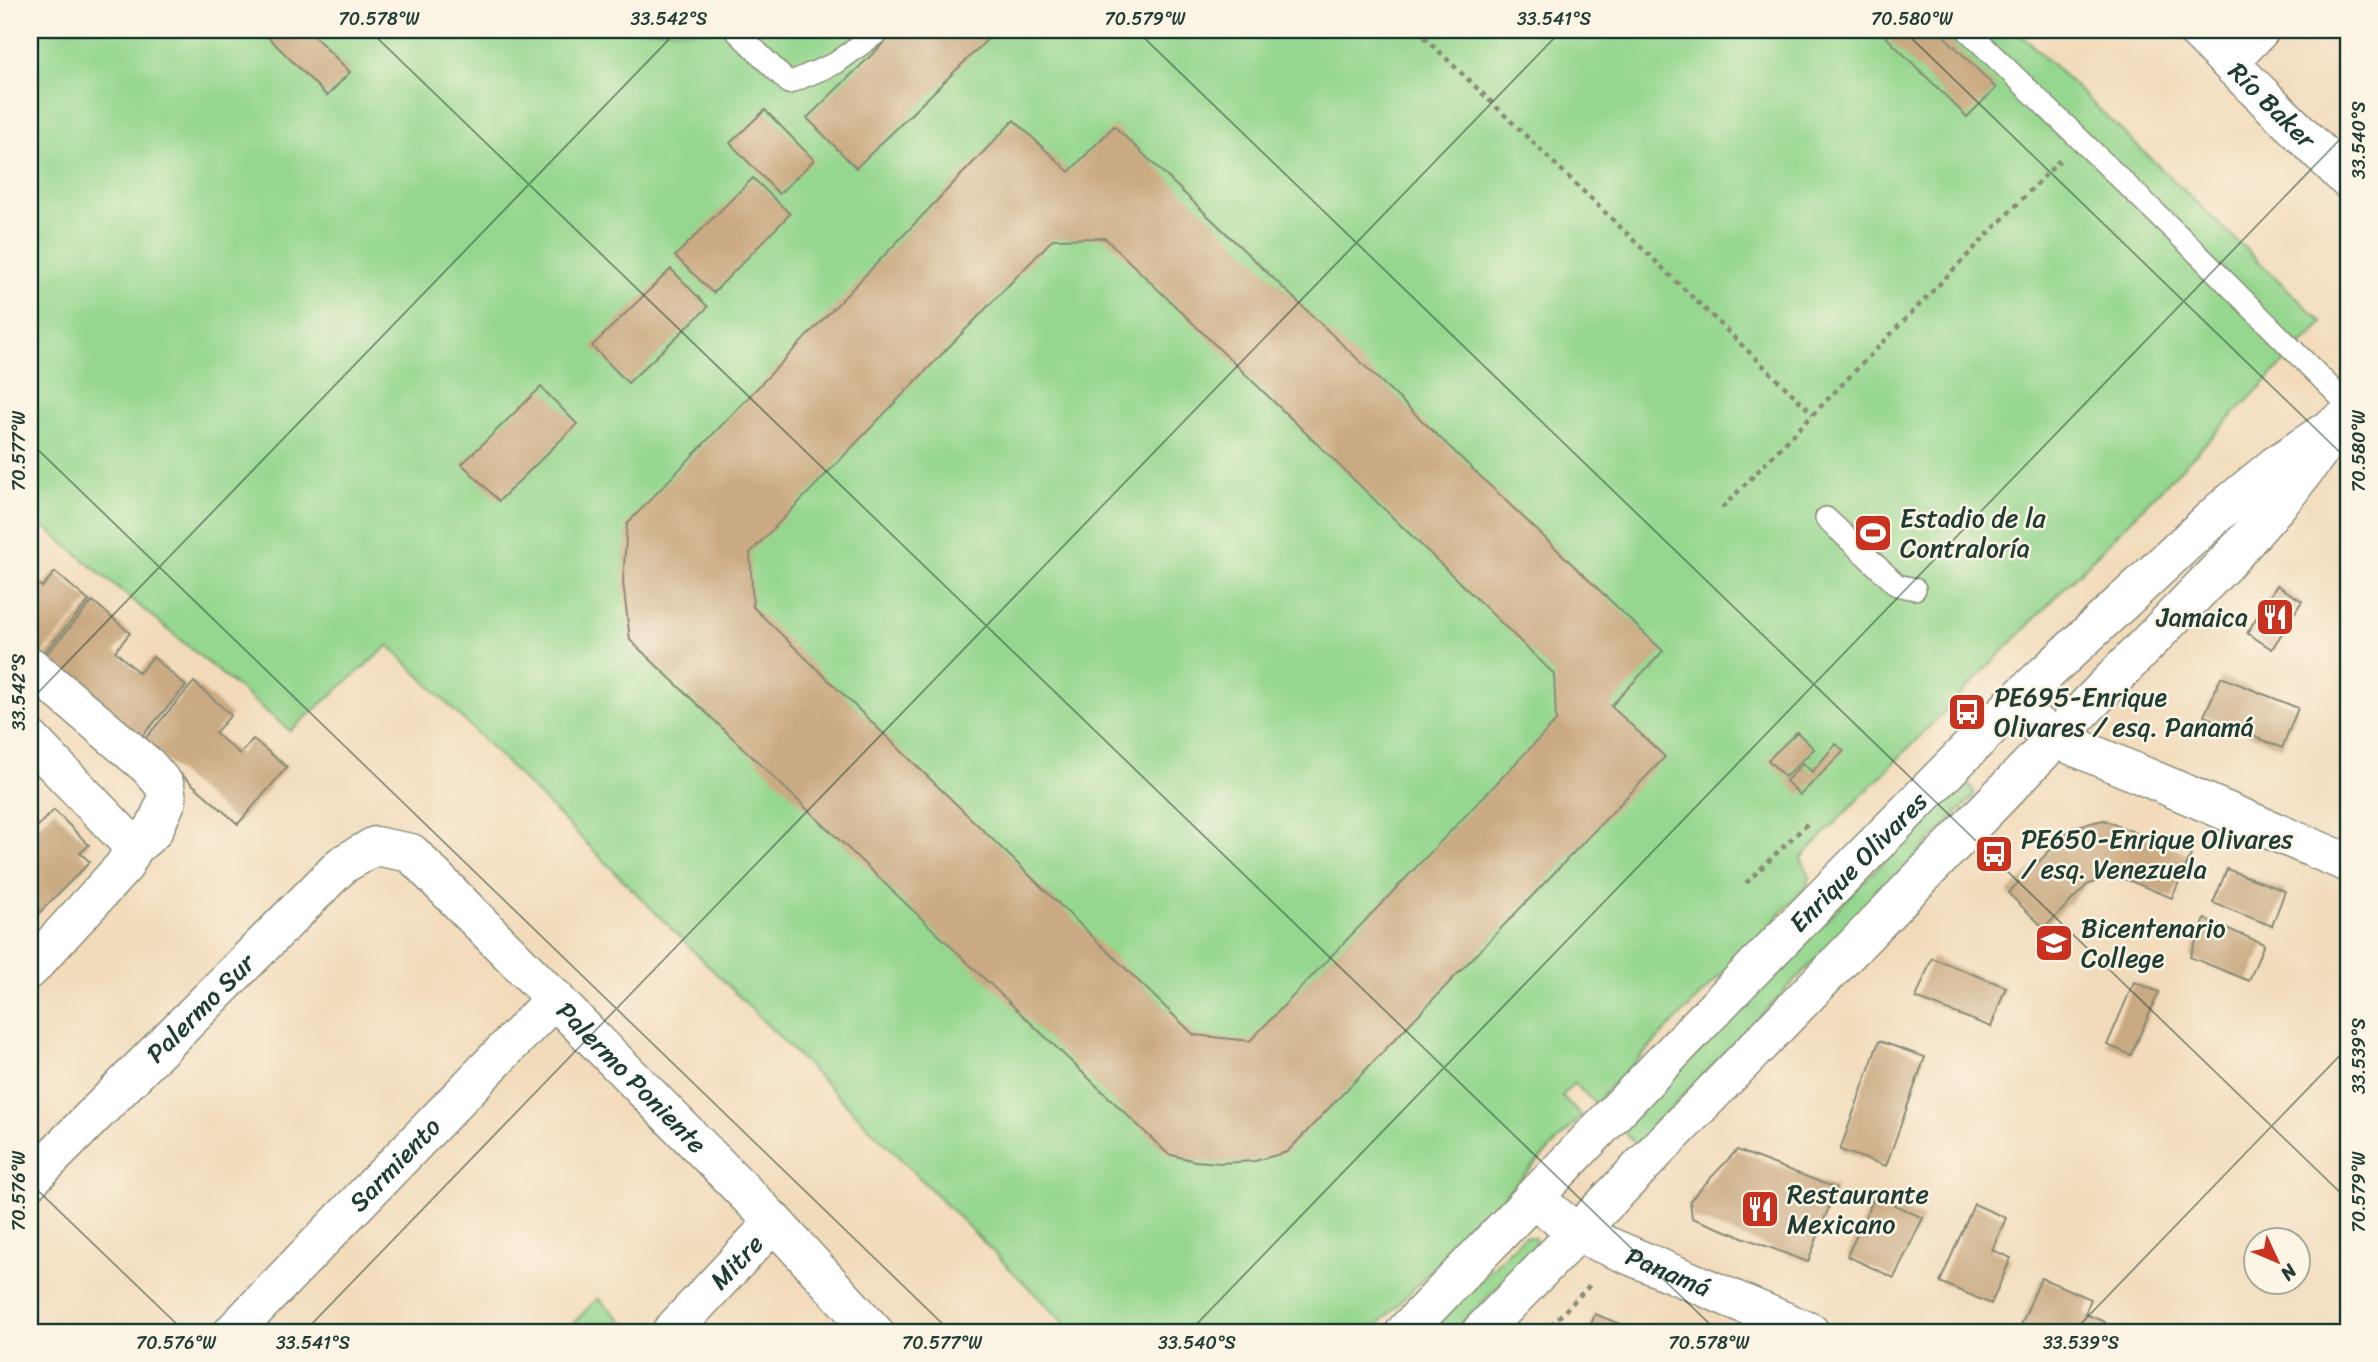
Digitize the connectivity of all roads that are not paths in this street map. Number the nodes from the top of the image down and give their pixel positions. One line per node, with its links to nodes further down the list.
1 (735, 30): 2 (lane)
2 (881, 30)
3 (1967, 30): 8 (lane)
4 (2196, 30): 6 (street, Río Baker)
5 (2260, 30): 6 (street)
6 (2229, 62): 7 (street, Río Baker)
7 (2348, 180)
8 (2346, 413): 12 (street, Enrique Olivares); 14 (street, Enrique Olivares)
9 (1826, 518): 10 (lane)
10 (1915, 589)
11 (30, 666): 16 (street)
12 (2011, 706): 14 (street); 21 (street, Enrique Olivares)
13 (30, 739): 16 (street)
14 (2057, 739): 17 (street); 23 (street, Enrique Olivares)
15 (375, 846): 19 (street, Palermo Poniente); 20 (street, Palermo Sur)
16 (134, 847): 18 (street)
17 (2348, 863)
18 (30, 969)
19 (555, 998): 22 (street, Palermo Poniente); 24 (street, Sarmiento)
20 (30, 1180)
21 (1533, 1197): 23 (street, Panamá); 27 (street, Enrique Olivares)
22 (774, 1222): 25 (street, Mitre); 26 (street, Palermo Poniente)
23 (1577, 1233): 28 (street, Enrique Olivares); 29 (street, Panamá)
24 (233, 1332)
25 (671, 1332)
26 (874, 1332)
27 (1405, 1332)
28 (1481, 1332)
29 (1810, 1332)

